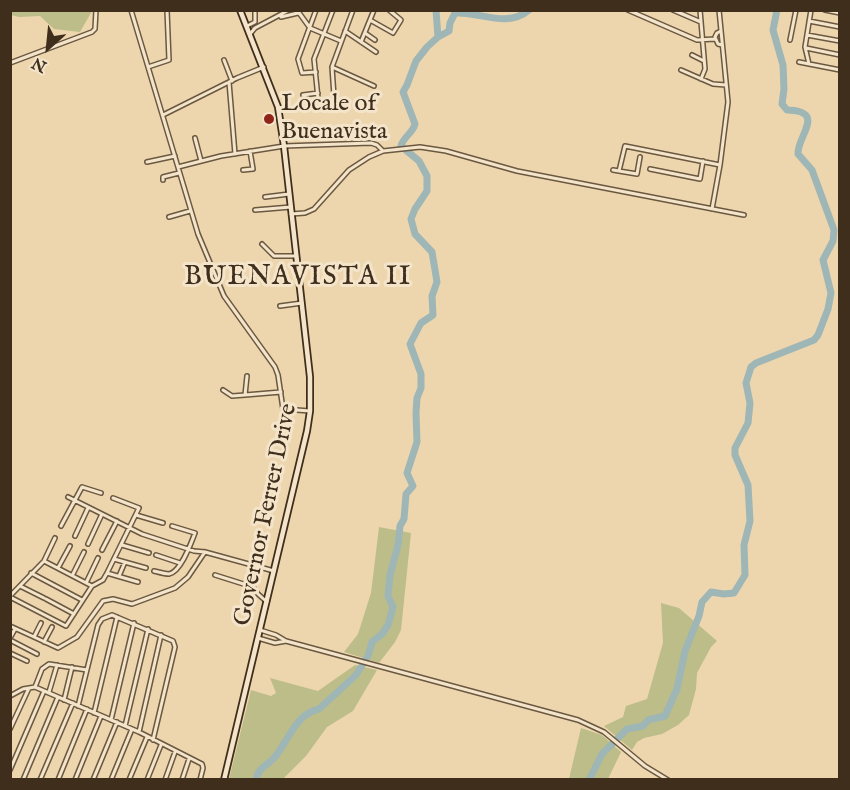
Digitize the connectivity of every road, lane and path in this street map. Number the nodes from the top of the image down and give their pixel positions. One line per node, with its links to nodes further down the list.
1 (96, 10): 49 (street)
2 (131, 10): 51 (street)
3 (167, 10): 51 (street)
4 (240, 10): 25 (main road, Governor Ferrer Drive)
5 (255, 10): 25 (street)
6 (289, 10): 21 (street)
7 (316, 10): 27 (street)
8 (333, 10): 32 (street)
9 (353, 10): 28 (street)
10 (374, 10): 22 (street)
11 (390, 10): 22 (street)
12 (628, 10): 34 (street)
13 (673, 10): 24 (street)
14 (700, 10): 24 (street)
15 (720, 10): 29 (street)
16 (796, 10): 37 (street)
17 (811, 10): 23 (street)
18 (825, 10): 20 (street)
19 (297, 12): 21 (street); 27 (street)
20 (840, 13)
21 (279, 17): 31 (street)
22 (370, 20): 30 (street)
23 (809, 21): 26 (street); 33 (street)
24 (701, 22): 34 (street)
25 (247, 26): 31 (main road, Governor Ferrer Drive)
26 (840, 27)
27 (310, 28): 32 (street); 56 (street)
28 (345, 31): 38 (street); 40 (street)
29 (721, 31): 35 (street); 41 (street)
30 (365, 33): 36 (street); 40 (street)
31 (250, 34): 52 (main road, Governor Ferrer Drive)
32 (324, 35): 38 (street); 56 (street)
33 (807, 35): 39 (street); 42 (street)
34 (702, 39): 35 (street); 47 (street)
35 (715, 39): 41 (street)
36 (375, 40)
37 (790, 40)
38 (341, 41): 53 (street)
39 (840, 41)
40 (361, 42): 43 (street)
41 (722, 45): 59 (street)
42 (805, 48): 45 (street); 50 (street)
43 (376, 52)
44 (692, 55): 47 (street)
45 (840, 55)
46 (224, 60): 58 (street)
47 (704, 61): 57 (street)
48 (799, 62): 50 (street)
49 (10, 63)
50 (809, 64): 55 (street)
51 (148, 67): 63 (street)
52 (264, 67): 58 (street); 65 (main road, Governor Ferrer Drive)
53 (332, 67): 60 (street); 62 (street)
54 (681, 70): 57 (street)
55 (840, 70)
56 (316, 72): 61 (street)
57 (701, 79): 59 (street)
58 (231, 81): 63 (street); 68 (street)
59 (726, 85): 74 (street)
60 (374, 86)
61 (303, 95)
62 (334, 96)
63 (163, 115): 69 (street)
64 (195, 138): 71 (street)
65 (284, 146): 66 (street); 67 (street); 82 (main road, Governor Ferrer Drive)
66 (250, 151): 68 (street); 77 (street)
67 (383, 152): 85 (street); 88 (street)
68 (235, 154): 71 (street)
69 (175, 156): 73 (street); 75 (street)
70 (640, 157): 79 (street)
71 (201, 161): 75 (street)
72 (703, 161): 74 (street); 76 (street); 79 (street)
73 (147, 162)
74 (720, 165): 85 (street)
75 (178, 167): 80 (street)
76 (650, 168)
77 (243, 170)
78 (613, 170): 79 (street)
79 (619, 171)
80 (179, 173): 81 (street); 87 (street)
81 (163, 180)
82 (289, 195): 83 (street); 84 (main road, Governor Ferrer Drive)
83 (265, 197)
84 (291, 207): 86 (street); 88 (main road, Governor Ferrer Drive)
85 (712, 208): 89 (street)
86 (255, 210)
87 (190, 211): 90 (street); 97 (street)
88 (291, 214): 92 (main road, Governor Ferrer Drive)
89 (744, 215)
90 (169, 217)
91 (262, 244): 92 (street)
92 (296, 256): 93 (main road, Governor Ferrer Drive)
93 (302, 303): 94 (street); 99 (main road, Governor Ferrer Drive)
94 (280, 306)
95 (247, 376): 98 (street)
96 (223, 390): 98 (street)
97 (281, 392): 98 (street); 99 (street)
98 (245, 394)
99 (310, 411): 131 (main road, Governor Ferrer Drive)
100 (101, 493): 103 (street)
101 (68, 497): 103 (street)
102 (113, 498): 106 (street)
103 (74, 500): 104 (street); 109 (street)
104 (88, 507): 105 (street); 112 (street)
105 (102, 514): 107 (street); 114 (street)
106 (136, 515): 108 (street); 111 (street)
107 (117, 521): 111 (street); 118 (street)
108 (163, 523)
109 (61, 526)
110 (172, 526): 117 (street)
111 (130, 528): 115 (street); 117 (street)
112 (75, 536)
113 (55, 538): 125 (street)
114 (88, 544)
115 (121, 545): 121 (street); 124 (street)
116 (70, 546): 128 (street)
117 (189, 549): 120 (street); 127 (street)
118 (102, 550)
119 (84, 552): 134 (street)
120 (205, 552): 131 (street); 158 (street)
121 (149, 553)
122 (156, 555): 127 (street)
123 (98, 558): 138 (street)
124 (114, 559): 126 (street); 133 (street)
125 (44, 561): 128 (street); 132 (street)
126 (125, 562): 129 (street); 136 (street)
127 (180, 563): 130 (street)
128 (58, 568): 134 (street)
129 (146, 568)
130 (154, 571)
131 (274, 571): 143 (main road, Governor Ferrer Drive)
132 (30, 573): 139 (street); 142 (street)
133 (107, 573): 136 (street); 140 (street)
134 (72, 575): 138 (street)
135 (215, 575): 143 (street)
136 (119, 576): 137 (street)
137 (138, 582)
138 (86, 583): 140 (street)
139 (20, 586): 141 (street); 144 (street)
140 (92, 586): 142 (street)
141 (10, 596): 144 (street)
142 (82, 600): 144 (street)
143 (267, 602): 152 (main road, Governor Ferrer Drive)
144 (74, 614)
145 (117, 617): 147 (street); 164 (street); 174 (street)
146 (41, 622): 154 (street)
147 (134, 623): 151 (street); 176 (street)
148 (10, 626): 150 (street)
149 (52, 627): 158 (street)
150 (15, 629): 154 (street); 156 (street)
151 (148, 629): 153 (street); 178 (street)
152 (260, 630): 155 (main road, Governor Ferrer Drive); 157 (street)
153 (161, 635): 181 (street); 183 (street)
154 (34, 637): 158 (street)
155 (258, 638): 157 (street); 199 (main road, Governor Ferrer Drive)
156 (10, 639): 160 (street)
157 (286, 641): 200 (street)
158 (44, 642)
159 (10, 653): 161 (street)
160 (37, 654)
161 (27, 661)
162 (57, 665): 163 (street); 165 (street); 167 (street)
163 (72, 667): 164 (street); 170 (street)
164 (87, 670): 172 (street)
165 (35, 687): 166 (street); 167 (street)
166 (29, 688): 168 (street); 179 (street)
167 (46, 692): 169 (street); 187 (street)
168 (10, 696)
169 (58, 697): 170 (street); 188 (street)
170 (64, 699): 171 (street)
171 (73, 703): 172 (street); 189 (street)
172 (78, 706): 173 (street)
173 (87, 710): 174 (street); 190 (street)
174 (94, 713): 175 (street)
175 (101, 716): 176 (street); 191 (street)
176 (111, 720): 177 (street)
177 (117, 722): 178 (street); 192 (street)
178 (125, 726): 180 (street)
179 (10, 729)
180 (132, 729): 181 (street); 193 (street)
181 (139, 732): 182 (street)
182 (147, 737): 183 (street); 194 (street)
183 (153, 740): 184 (street)
184 (161, 745): 185 (street); 195 (street)
185 (175, 752): 186 (street); 196 (street)
186 (189, 759): 197 (street); 198 (street)
187 (10, 770)
188 (23, 780)
189 (40, 780)
190 (58, 780)
191 (75, 780)
192 (93, 780)
193 (111, 780)
194 (129, 780)
195 (147, 780)
196 (165, 780)
197 (182, 780)
198 (200, 780)
199 (224, 780)
200 (668, 780)

